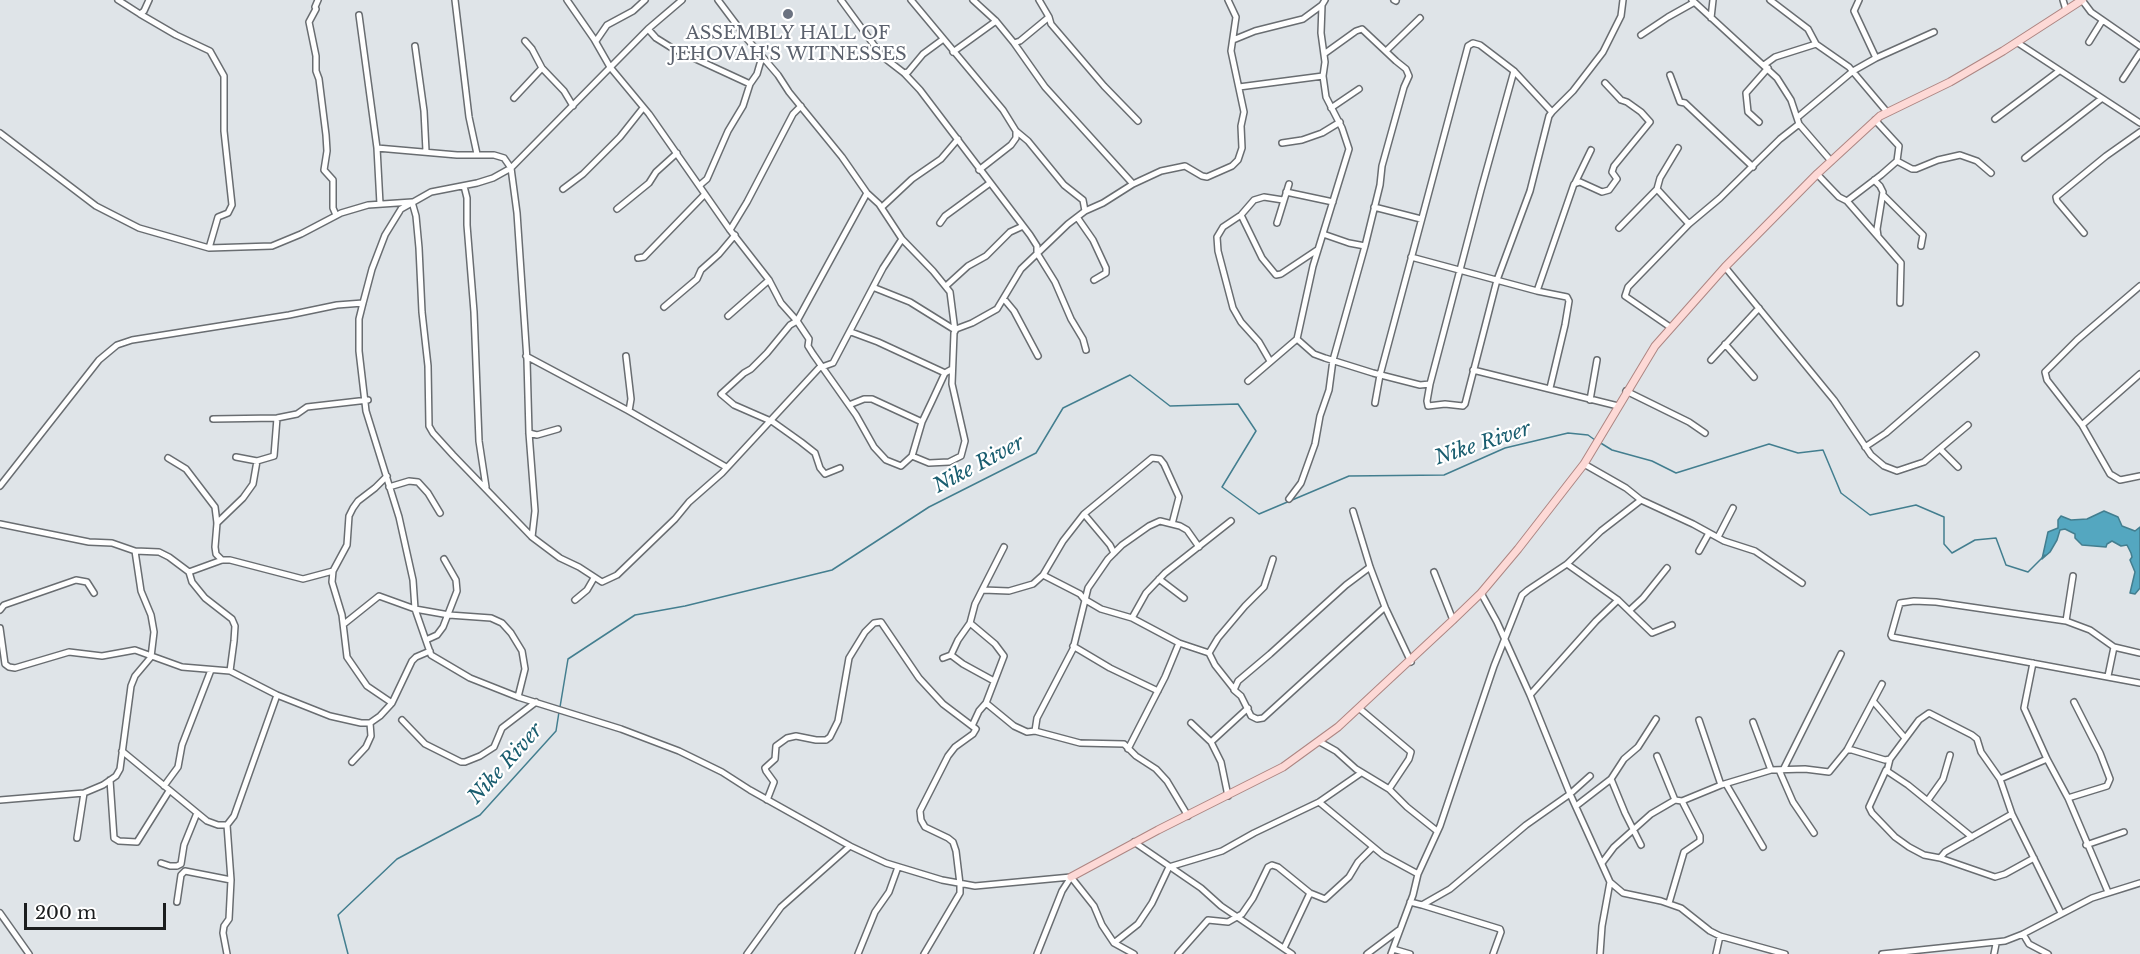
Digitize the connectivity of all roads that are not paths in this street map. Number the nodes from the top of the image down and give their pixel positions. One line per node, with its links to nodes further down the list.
1 (118, 0): 23 (street)
2 (148, 0): 23 (street)
3 (318, 0): 121 (street)
4 (455, 0): 89 (street)
5 (567, 0): 36 (street)
6 (645, 0): 36 (street)
7 (682, 0): 30 (street)
8 (718, 0): 47 (street)
9 (841, 0): 55 (street)
10 (911, 0): 33 (street)
11 (973, 0): 28 (street)
12 (1039, 0): 25 (street)
13 (1228, 0): 34 (street)
14 (1623, 0): 69 (street)
15 (1713, 0): 27 (street)
16 (1770, 0): 40 (street)
17 (1859, 0): 48 (street)
18 (2063, 0): 22 (street)
19 (2082, 0): 22 (main road); 29 (street)
20 (1693, 1): 27 (street); 32 (street)
21 (1323, 2): 34 (street); 46 (street)
22 (2066, 10): 39 (main road)
23 (140, 14): 136 (street)
24 (359, 15): 84 (street)
25 (1049, 17): 38 (street); 74 (street)
26 (1420, 18): 43 (street)
27 (1711, 18): 49 (street)
28 (996, 21): 38 (street); 44 (street)
29 (2102, 21): 37 (street); 42 (street)
30 (648, 29): 51 (street); 60 (street)
31 (1934, 32): 48 (street)
32 (1641, 34)
33 (942, 40): 44 (street); 55 (street)
34 (1233, 40): 61 (street)
35 (525, 41): 50 (street)
36 (596, 41): 51 (street)
37 (2089, 42)
38 (1014, 43): 100 (street)
39 (2018, 43): 52 (street); 70 (main road)
40 (1816, 44): 49 (street); 54 (street)
41 (415, 46): 87 (street)
42 (2140, 46)
43 (1386, 51): 46 (street); 117 (street)
44 (953, 52): 79 (street)
45 (2140, 53): 58 (street)
46 (1324, 54): 57 (street)
47 (762, 57): 60 (street); 66 (street)
48 (1876, 58): 54 (street)
49 (1766, 66): 71 (street); 76 (street)
50 (542, 68): 63 (street); 65 (street)
51 (610, 68): 65 (street); 67 (street)
52 (2059, 70): 64 (street); 72 (street)
53 (1514, 71): 69 (street); 123 (street); 142 (street)
54 (1853, 71): 70 (street); 71 (street)
55 (904, 73): 82 (street)
56 (1670, 75): 93 (street)
57 (1323, 76): 61 (street); 68 (street)
58 (2123, 79)
59 (1605, 83): 102 (street)
60 (750, 84): 103 (street)
61 (1239, 87): 100 (street)
62 (1359, 89): 68 (street)
63 (514, 98)
64 (2101, 99): 77 (street); 90 (street)
65 (573, 106): 94 (street)
66 (801, 106): 108 (street); 129 (street)
67 (644, 108): 88 (street); 105 (street)
68 (1331, 108): 75 (street)
69 (1552, 112): 145 (street)
70 (1887, 112): 73 (main road)
71 (1798, 117): 78 (street)
72 (1995, 119)
73 (1875, 120): 91 (main road); 92 (street)
74 (1137, 121)
75 (1340, 122): 83 (street); 114 (street)
76 (1759, 122)
77 (2140, 123)
78 (1799, 124): 91 (street); 93 (street)
79 (1016, 131): 95 (street); 119 (street)
80 (2140, 132): 130 (street)
81 (0, 133): 136 (street)
82 (958, 139): 95 (street); 116 (street)
83 (1282, 143)
84 (377, 148): 87 (street); 115 (street)
85 (1678, 148): 106 (street)
86 (1591, 150): 102 (street)
87 (426, 151): 89 (street)
88 (677, 153): 103 (street); 118 (street)
89 (477, 154): 94 (street)
90 (2025, 158)
91 (1831, 161): 97 (main road)
92 (1897, 161): 96 (street); 98 (street)
93 (1753, 167): 126 (street)
94 (511, 168): 104 (street); 164 (street)
95 (979, 170): 99 (street)
96 (1990, 173)
97 (1817, 174): 112 (street); 141 (main road)
98 (1874, 180): 110 (street); 112 (street)
99 (990, 183): 124 (street); 127 (street)
100 (1133, 184): 119 (street)
101 (1289, 184): 107 (street)
102 (1574, 184): 149 (street)
103 (700, 185): 109 (street)
104 (464, 186): 113 (street); 211 (street)
105 (563, 189)
106 (1657, 189): 126 (street); 128 (street)
107 (1286, 192): 111 (street); 114 (street)
108 (867, 193): 116 (street); 156 (street)
109 (705, 194): 129 (street); 140 (street)
110 (1883, 195): 132 (street); 135 (street)
111 (1283, 200): 120 (street); 125 (street)
112 (1847, 201): 132 (street)
113 (412, 202): 115 (street); 151 (street); 211 (street)
114 (1334, 202): 131 (street)
115 (380, 204): 121 (street)
116 (882, 207): 133 (street)
117 (1374, 207): 123 (street); 134 (street)
118 (617, 209)
119 (1084, 211): 122 (street)
120 (1241, 215): 137 (street); 170 (street)
121 (336, 216): 136 (street)
122 (1077, 217): 138 (street); 144 (street)
123 (1421, 219): 139 (street)
124 (940, 223)
125 (1277, 223)
126 (1689, 224): 157 (street)
127 (1023, 226): 138 (street); 146 (street)
128 (1619, 228)
129 (733, 232): 143 (street); 153 (street)
130 (2084, 233)
131 (1323, 234): 134 (street); 137 (street)
132 (1879, 237): 152 (street)
133 (902, 239): 146 (street); 147 (street)
134 (1365, 246): 167 (street)
135 (1921, 246)
136 (208, 248)
137 (1318, 250): 160 (street)
138 (1037, 253): 150 (street); 162 (street)
139 (1411, 257): 142 (street); 176 (street)
140 (638, 258)
141 (1725, 267): 154 (street); 157 (main road)
142 (1460, 270): 145 (street); 179 (street)
143 (769, 280): 155 (street); 156 (street)
144 (1094, 280)
145 (1497, 280): 149 (street); 173 (street)
146 (946, 286): 158 (street)
147 (875, 288): 158 (street); 159 (street)
148 (2139, 288): 193 (street)
149 (1537, 291): 180 (street)
150 (1004, 299): 158 (street); 165 (street)
151 (363, 303): 182 (street); 209 (street)
152 (1900, 303)
153 (664, 307)
154 (1759, 308): 161 (street); 197 (street)
155 (728, 316)
156 (797, 321): 171 (street); 190 (street)
157 (1670, 327): 181 (main road)
158 (955, 331): 172 (street)
159 (851, 332): 171 (street); 174 (street)
160 (1297, 339): 167 (street); 170 (street)
161 (1725, 344): 169 (street); 177 (street)
162 (1086, 350)
163 (1976, 355): 197 (street)
164 (526, 356): 187 (street); 195 (street)
165 (1038, 356)
166 (626, 357): 187 (street)
167 (1333, 360): 176 (street); 212 (street)
168 (1597, 360): 183 (street)
169 (1711, 360)
170 (1270, 361): 178 (street)
171 (822, 367): 185 (street); 190 (street)
172 (952, 369): 174 (street); 199 (street)
173 (1473, 370): 179 (street); 180 (street)
174 (945, 373): 191 (street)
175 (2140, 374): 193 (street)
176 (1380, 375): 179 (street); 184 (street)
177 (1754, 377)
178 (1248, 381)
179 (1430, 384)
180 (1550, 388): 183 (street)
181 (1626, 391): 186 (main road); 196 (street)
182 (366, 399): 188 (street); 207 (street)
183 (1590, 400): 186 (street)
184 (1375, 403)
185 (849, 405): 191 (street); 199 (street)
186 (1618, 406): 202 (main road)
187 (629, 411): 205 (street)
188 (277, 418): 189 (street); 203 (street)
189 (213, 419)
190 (769, 421): 205 (street); 206 (street)
191 (922, 422): 199 (street)
192 (1968, 425): 198 (street)
193 (2082, 425): 208 (street)
194 (558, 429): 195 (street)
195 (529, 433): 223 (street)
196 (1705, 433)
197 (1865, 447): 198 (street)
198 (1940, 449): 204 (street)
199 (912, 456)
200 (168, 458): 219 (street)
201 (236, 458): 203 (street)
202 (1586, 460): 213 (street); 245 (main road)
203 (257, 461): 219 (street)
204 (1958, 466)
205 (726, 467): 241 (street)
206 (840, 468)
207 (387, 476): 210 (street); 236 (street)
208 (2140, 476)
209 (0, 486)
210 (388, 487): 216 (street); 252 (street)
211 (486, 488): 223 (street)
212 (1289, 499)
213 (1641, 500): 222 (street); 233 (street)
214 (1733, 507): 224 (street)
215 (1353, 511): 234 (street)
216 (440, 513)
217 (1084, 514): 221 (street); 229 (street); 239 (street)
218 (1231, 520): 226 (street)
219 (217, 523): 232 (street)
220 (0, 524): 228 (street)
221 (1172, 524): 226 (street); 229 (street)
222 (1709, 533): 224 (street); 227 (street)
223 (532, 537): 241 (street)
224 (1718, 537): 243 (street)
225 (1004, 547): 244 (street)
226 (1199, 547): 242 (street)
227 (1699, 550)
228 (135, 551): 237 (street); 273 (street)
229 (1114, 553): 248 (street)
230 (444, 559): 255 (street)
231 (1273, 559): 269 (street)
232 (222, 560): 236 (street); 237 (street)
233 (1567, 564): 250 (street); 264 (street)
234 (1370, 567): 251 (street); 283 (street)
235 (1667, 568): 254 (street)
236 (333, 571): 260 (street)
237 (189, 572): 278 (street)
238 (1434, 572): 257 (street)
239 (1043, 575): 244 (street); 248 (street)
240 (2073, 576): 258 (street)
241 (594, 578): 249 (street)
242 (1159, 579): 247 (street); 256 (street)
243 (1802, 583)
244 (983, 590): 259 (street)
245 (1481, 592): 257 (main road); 264 (street)
246 (94, 593): 253 (street)
247 (1184, 598)
248 (1084, 599): 256 (street); 266 (street)
249 (575, 600)
250 (1618, 600): 254 (street); 286 (street)
251 (1385, 607): 275 (street); 293 (street)
252 (415, 609): 255 (street); 260 (street); 263 (street)
253 (0, 610)
254 (1630, 610): 261 (street)
255 (449, 615): 263 (street); 287 (street)
256 (1132, 618): 265 (street)
257 (1453, 620): 275 (main road)
258 (2066, 621): 267 (street); 276 (street)
259 (970, 623): 272 (street); 280 (street)
260 (344, 624): 291 (street)
261 (1672, 625)
262 (0, 628): 273 (street)
263 (426, 640): 268 (street)
264 (1505, 642): 286 (street); 342 (street)
265 (1179, 643): 269 (street); 284 (street)
266 (1074, 646): 284 (street); 302 (street)
267 (2114, 647): 270 (street); 279 (street)
268 (430, 651): 287 (street); 291 (street)
269 (1209, 653): 283 (street)
270 (2140, 653)
271 (1840, 654): 315 (street)
272 (951, 655): 274 (street); 280 (street)
273 (150, 657): 277 (street); 308 (street)
274 (943, 658)
275 (1411, 662): 294 (main road)
276 (2033, 663): 279 (street); 312 (street)
277 (211, 670): 278 (street); 323 (street)
278 (230, 672): 285 (street)
279 (2108, 676): 281 (street)
280 (994, 681): 292 (street)
281 (2140, 683)
282 (1882, 684): 288 (street)
283 (1234, 690): 293 (street)
284 (1158, 691): 306 (street)
285 (277, 695): 299 (street); 340 (street)
286 (1530, 695): 327 (street)
287 (518, 697): 289 (street)
288 (1873, 701): 303 (street); 307 (street)
289 (536, 702): 296 (street); 331 (street)
290 (2074, 702): 329 (street)
291 (392, 703): 299 (street)
292 (986, 704): 301 (street); 302 (street)
293 (1248, 708): 304 (street)
294 (1360, 709): 305 (main road); 324 (street)
295 (1656, 719): 319 (street)
296 (402, 720)
297 (1699, 720): 322 (street)
298 (1754, 722): 314 (street)
299 (370, 723): 313 (street)
300 (1191, 723): 304 (street)
301 (972, 726): 331 (street); 364 (street)
302 (1035, 731): 306 (street)
303 (1905, 738): 311 (street); 320 (street)
304 (1211, 742): 328 (street)
305 (1320, 742): 317 (street); 328 (main road)
306 (1128, 749): 339 (street)
307 (1847, 750): 311 (street); 315 (street)
308 (122, 751): 321 (street); 323 (street)
309 (1950, 755): 333 (street)
310 (1657, 756): 332 (street)
311 (1890, 759): 316 (street)
312 (2047, 759): 320 (street); 329 (street)
313 (352, 762)
314 (1771, 770): 315 (street); 322 (street)
315 (1781, 770): 344 (street)
316 (1886, 770): 333 (street); 353 (street)
317 (1361, 773): 324 (street); 335 (street)
318 (1590, 776): 327 (street)
319 (1611, 779): 336 (street); 341 (street)
320 (2000, 779): 338 (street)
321 (110, 780): 325 (street); 326 (street)
322 (1724, 785): 334 (street); 352 (street)
323 (164, 786): 325 (street)
324 (1389, 789): 342 (street)
325 (169, 791): 337 (street)
326 (84, 793): 330 (street); 346 (street)
327 (1570, 794): 336 (street); 370 (street)
328 (1228, 796): 339 (main road)
329 (2068, 798): 348 (street)
330 (0, 800)
331 (767, 800): 350 (street)
332 (1675, 800): 334 (street); 341 (street)
333 (1928, 800): 345 (street)
334 (1682, 801): 369 (street)
335 (1319, 802): 351 (street); 358 (street)
336 (1576, 806): 356 (street)
337 (197, 813): 340 (street); 355 (street)
338 (2012, 814): 345 (street); 354 (street)
339 (1188, 816): 347 (main road)
340 (227, 825): 361 (street)
341 (1633, 829): 349 (street); 356 (street)
342 (1437, 831): 359 (street)
343 (2124, 832): 348 (street)
344 (1814, 833)
345 (1972, 837): 353 (street)
346 (77, 838)
347 (1134, 842): 358 (street); 360 (main road)
348 (2086, 844): 365 (street)
349 (1641, 845)
350 (850, 846): 357 (street); 385 (street)
351 (1373, 847): 359 (street); 366 (street)
352 (1763, 847)
353 (1940, 858): 354 (street)
354 (2034, 858): 372 (street)
355 (161, 863)
356 (1602, 863): 362 (street)
357 (898, 867): 364 (street); 386 (street)
358 (1169, 867): 373 (street); 377 (street)
359 (1418, 874): 368 (street)
360 (1071, 877): 364 (street); 377 (street); 388 (street)
361 (231, 880): 367 (street); 384 (street)
362 (1610, 882): 369 (street); 395 (street)
363 (2140, 883): 365 (street)
364 (960, 884): 387 (street)
365 (2108, 892): 372 (street)
366 (1310, 893): 373 (street); 379 (street)
367 (177, 902)
368 (1410, 902): 370 (street); 374 (street)
369 (1669, 903): 376 (street)
370 (1422, 905): 394 (street)
371 (0, 913): 383 (street)
372 (2061, 913): 375 (street)
373 (1236, 916): 379 (street); 390 (street)
374 (1399, 930): 380 (street); 392 (street)
375 (2023, 934): 378 (street); 400 (street)
376 (1720, 936): 381 (street); 396 (street)
377 (1114, 943): 389 (street)
378 (1996, 944): 382 (street); 399 (street)
379 (1284, 948): 391 (street)
380 (1392, 951): 393 (street)
381 (1775, 953): 397 (street)
382 (1897, 953): 398 (street)
383 (29, 954)
384 (227, 954)
385 (747, 954)
386 (858, 954)
387 (924, 954)
388 (1037, 954)
389 (1134, 954)
390 (1178, 954)
391 (1292, 954)
392 (1367, 954)
393 (1410, 954)
394 (1492, 954)
395 (1600, 954)
396 (1716, 954)
397 (1785, 954)
398 (1882, 954)
399 (1994, 954)
400 (2048, 954)

